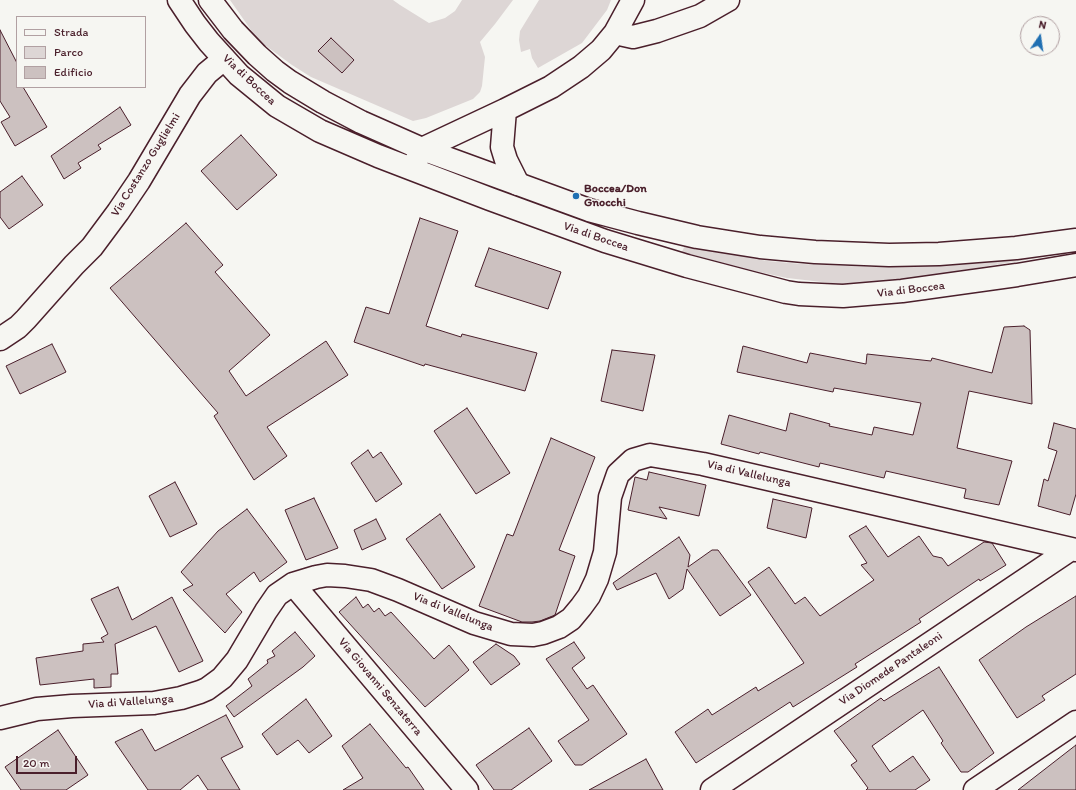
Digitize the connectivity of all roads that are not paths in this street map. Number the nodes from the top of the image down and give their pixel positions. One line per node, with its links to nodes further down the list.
1 (179, 0): 6 (street, Via di Boccea)
2 (210, 0): 8 (street, Via di Boccea)
3 (634, 0): 5 (street)
4 (728, 0): 5 (street)
5 (615, 33): 7 (street)
6 (224, 58): 9 (street, Via di Boccea); 13 (street, Via Costanzo Guglielmi)
7 (505, 110): 8 (street); 10 (street)
8 (422, 149): 9 (street); 10 (street, Via di Boccea)
9 (413, 170): 12 (street, Via di Boccea)
10 (518, 184): 11 (street, Via di Boccea)
11 (1076, 240)
12 (1076, 265)
13 (0, 339)
14 (1073, 549): 15 (street, Via di Vallelunga); 19 (street, Via Diomede Pantaleoni)
15 (293, 584): 16 (street, Via di Vallelunga); 18 (street, Via Giovanni Senzaterra)
16 (0, 718)
17 (1076, 722): 20 (street)
18 (467, 790)
19 (712, 790)
20 (975, 790)

